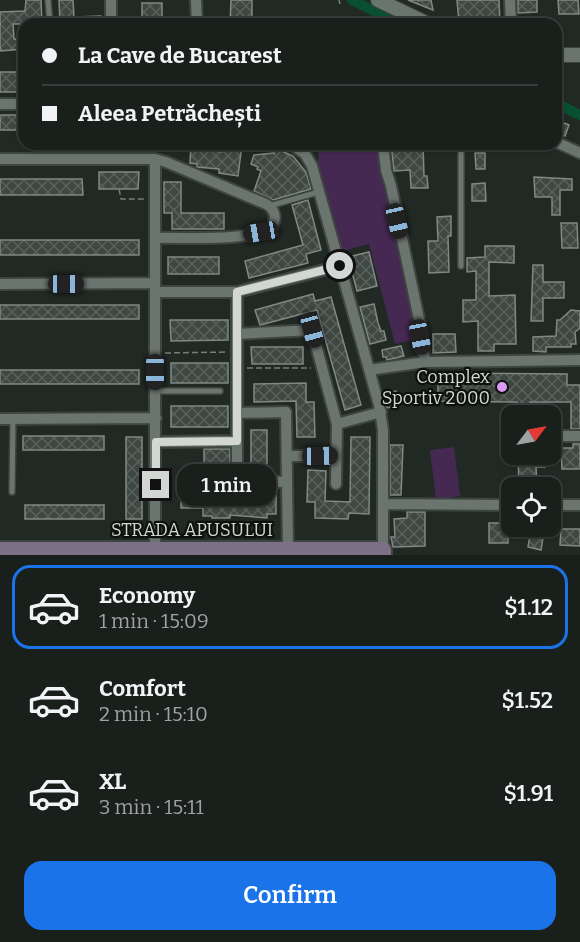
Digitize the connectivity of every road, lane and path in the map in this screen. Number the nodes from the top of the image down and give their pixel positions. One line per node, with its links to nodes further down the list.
1 (48, 0): 8 (lane)
2 (111, 0): 9 (street)
3 (196, 0): 10 (street)
4 (339, 0): 7 (path)
5 (378, 0): 11 (street)
6 (510, 0): 12 (street)
7 (340, 4)
8 (50, 18)
9 (111, 18)
10 (196, 18)
11 (416, 18)
12 (511, 18)
13 (562, 55): 14 (street)
14 (580, 55)
15 (0, 104): 16 (street)
16 (18, 104)
17 (562, 145): 21 (street)
18 (306, 150): 25 (street)
19 (383, 150): 38 (street)
20 (461, 150): 30 (lane)
21 (580, 153)
22 (0, 159): 23 (street)
23 (155, 159): 26 (street); 27 (street)
24 (119, 189): 26 (path)
25 (319, 192): 27 (lane); 29 (street)
26 (155, 199): 28 (street)
27 (269, 206): 28 (street)
28 (155, 238): 32 (street)
29 (340, 266): 33 (street); 41 (street)
30 (461, 266)
31 (0, 284): 32 (street)
32 (155, 288): 33 (street); 36 (street)
33 (237, 292): 34 (street)
34 (237, 334): 35 (street); 40 (street)
35 (237, 352): 36 (path); 39 (street)
36 (155, 353): 42 (street)
37 (580, 360): 38 (street)
38 (425, 362): 41 (street)
39 (237, 368): 40 (path); 45 (street)
40 (322, 368): 49 (street)
41 (369, 370): 44 (street)
42 (156, 391): 43 (lane); 46 (street)
43 (220, 391)
44 (381, 412): 49 (street); 59 (street)
45 (237, 413): 52 (street); 54 (street)
46 (156, 418): 48 (street); 53 (street)
47 (0, 419): 48 (street)
48 (13, 419): 58 (lane)
49 (337, 424): 55 (street)
50 (561, 436): 51 (street)
51 (580, 436)
52 (237, 441): 53 (street); 56 (street)
53 (156, 442): 66 (street)
54 (287, 456): 55 (street); 56 (street)
55 (336, 456): 57 (street)
56 (287, 482): 64 (street)
57 (336, 484)
58 (12, 492)
59 (383, 504): 60 (street); 65 (street)
60 (501, 505)
61 (561, 505): 62 (street)
62 (580, 505)
63 (0, 550): 66 (main road, STRADA APUSULUI)
64 (291, 552): 65 (main road, STRADA APUSULUI); 66 (main road, STRADA APUSULUI)
65 (383, 552)
66 (156, 553)

